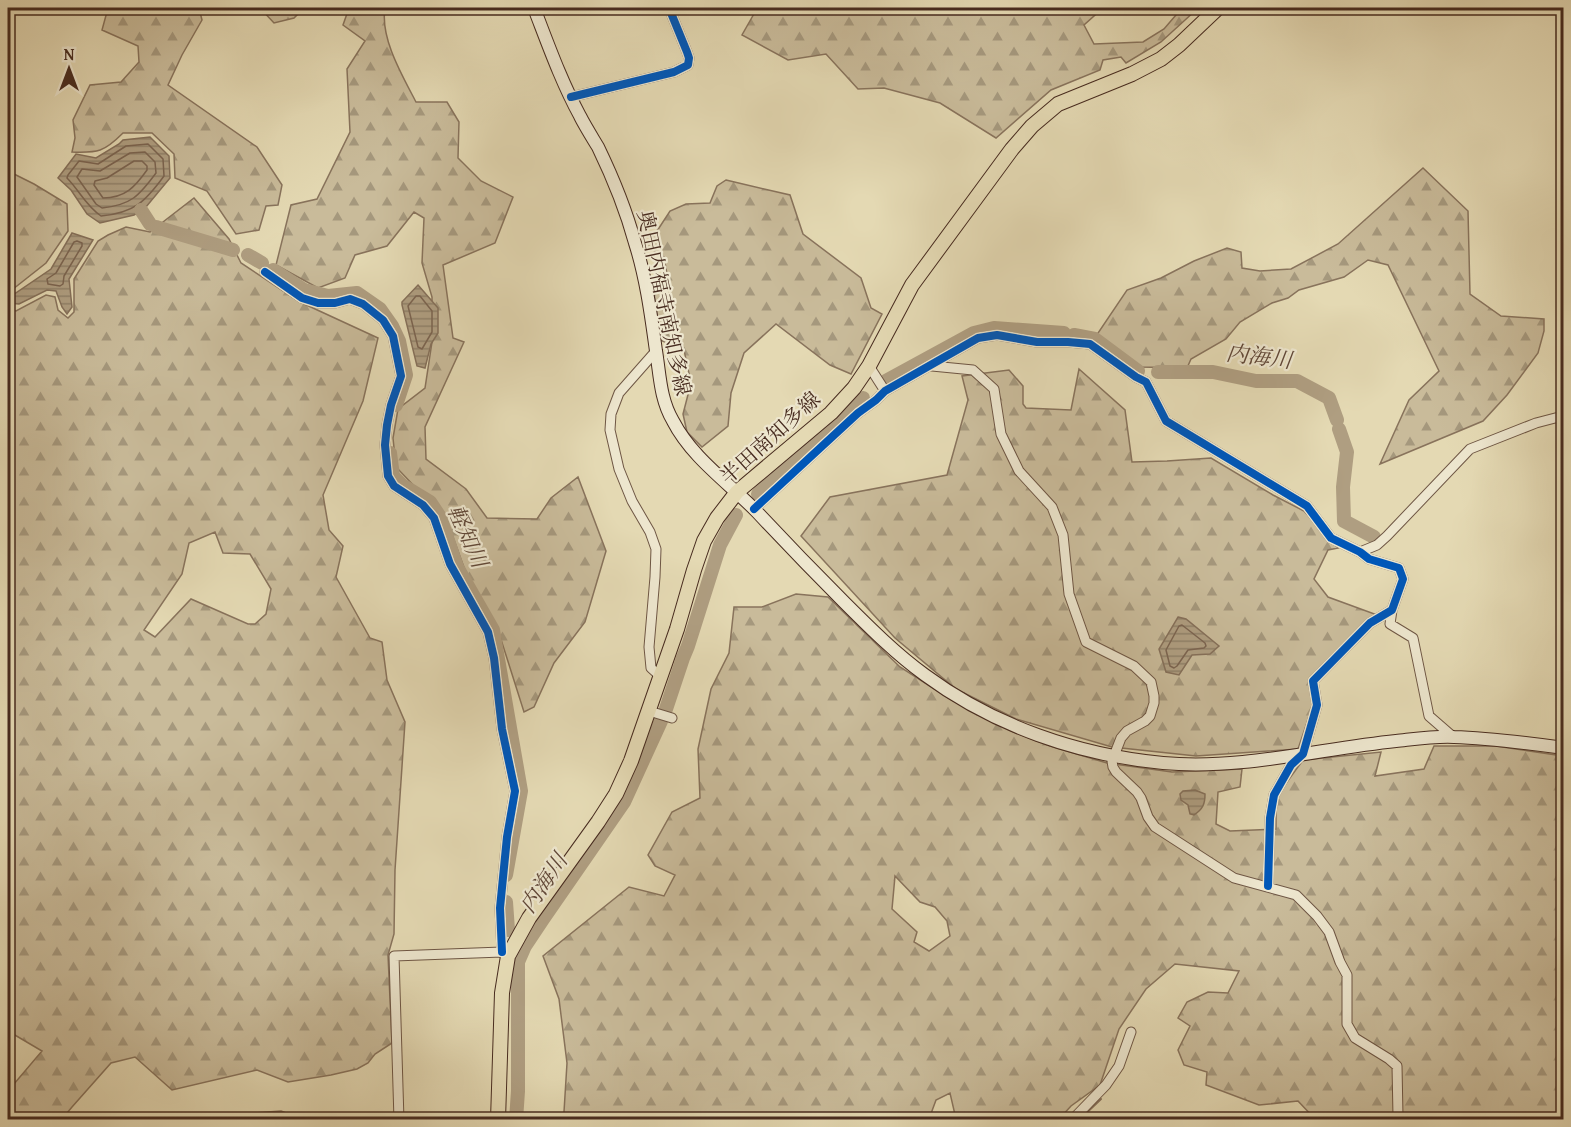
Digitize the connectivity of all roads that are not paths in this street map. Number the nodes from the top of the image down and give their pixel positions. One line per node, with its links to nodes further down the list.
1 (534, 8): 4 (street, 奥田内福寺南知多線)
2 (669, 8): 4 (street)
3 (1218, 8): 7 (main road, 半田南知多線)
4 (571, 97): 6 (street, 奥田内福寺南知多線)
5 (265, 272): 23 (street)
6 (656, 351): 11 (street, 奥田内福寺南知多線); 15 (street)
7 (869, 366): 9 (street); 11 (main road, 半田南知多線)
8 (932, 366): 9 (street); 13 (street); 21 (street)
9 (885, 391): 12 (street)
10 (1563, 418): 13 (street)
11 (737, 492): 12 (street, 奥田内福寺南知多線); 15 (main road, 半田南知多線)
12 (754, 509): 21 (street, 奥田内福寺南知多線)
13 (1360, 552): 14 (street)
14 (1392, 610): 18 (street); 20 (street)
15 (661, 677): 16 (main road, 半田南知多線)
16 (649, 711): 17 (street); 23 (main road, 半田南知多線)
17 (672, 718)
18 (1452, 736): 19 (street, 奥田内福寺南知多線); 20 (street, 奥田内福寺南知多線)
19 (1563, 748)
20 (1303, 754): 21 (street, 奥田内福寺南知多線); 22 (street)
21 (1113, 756): 22 (street)
22 (1268, 886): 28 (street)
23 (505, 954): 25 (street); 26 (main road, 半田南知多線)
24 (1131, 1032): 27 (street)
25 (399, 1119)
26 (498, 1119)
27 (1072, 1119)
28 (1397, 1119)

